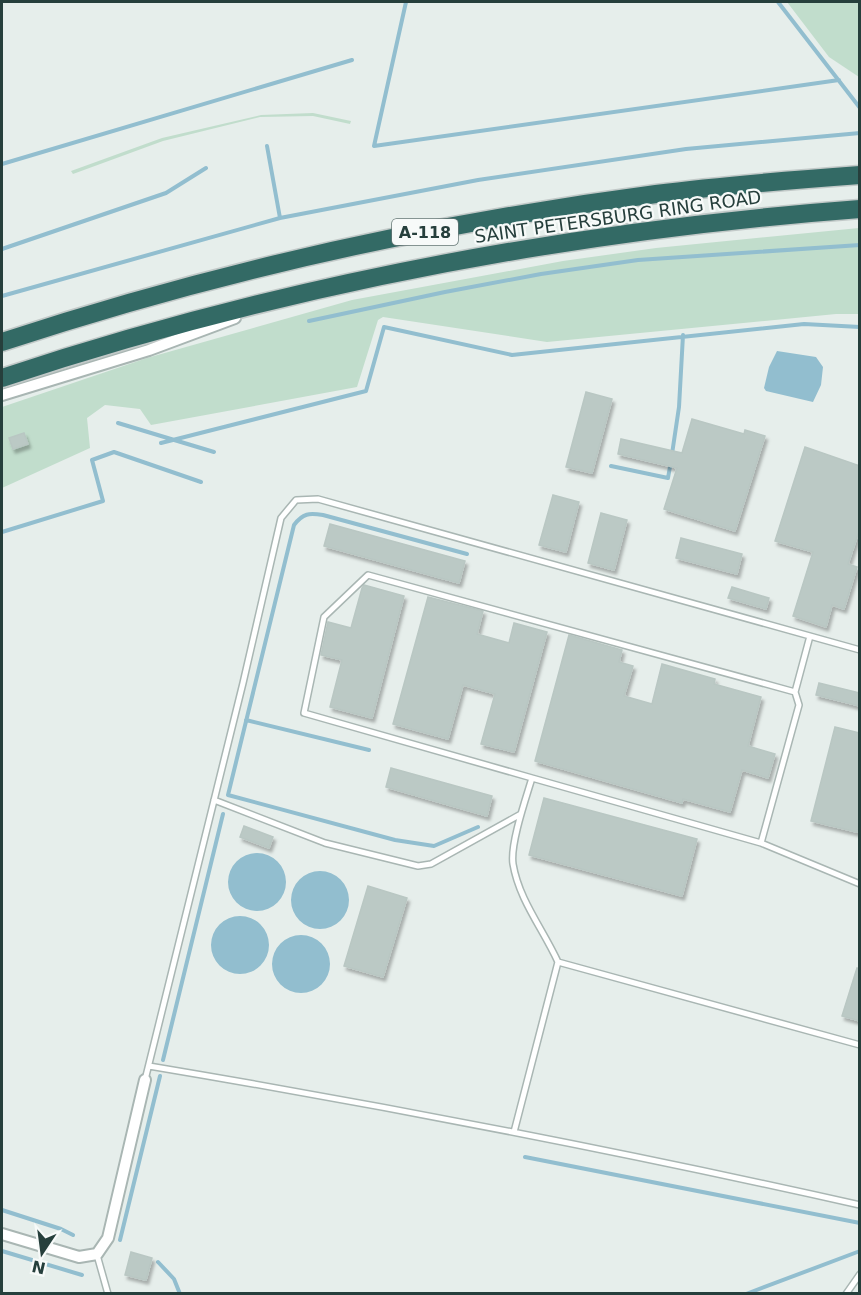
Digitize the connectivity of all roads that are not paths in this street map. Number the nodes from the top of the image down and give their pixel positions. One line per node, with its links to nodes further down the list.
1 (860, 175): 4 (highway, SAINT PETERSBURG RING ROAD / А-118)
2 (860, 209): 3 (highway, SAINT PETERSBURG RING ROAD / А-118)
3 (298, 294): 5 (highway, SAINT PETERSBURG RING ROAD / А-118); 6 (street)
4 (2, 342)
5 (2, 378)
6 (2, 395)
7 (810, 636): 8 (lane); 9 (lane); 11 (lane)
8 (860, 650)
9 (795, 692): 10 (lane); 13 (lane)
10 (531, 777): 12 (lane); 13 (lane)
11 (214, 800): 12 (lane); 17 (lane)
12 (521, 814): 15 (lane)
13 (761, 843): 14 (lane)
14 (860, 884)
15 (558, 962): 16 (lane); 19 (lane)
16 (860, 1045)
17 (148, 1065): 18 (lane); 19 (lane)
18 (145, 1080): 22 (street)
19 (514, 1132): 20 (lane)
20 (860, 1205)
21 (2, 1234): 22 (street)
22 (97, 1254): 24 (lane)
23 (860, 1274): 25 (lane)
24 (108, 1293)
25 (846, 1293)

